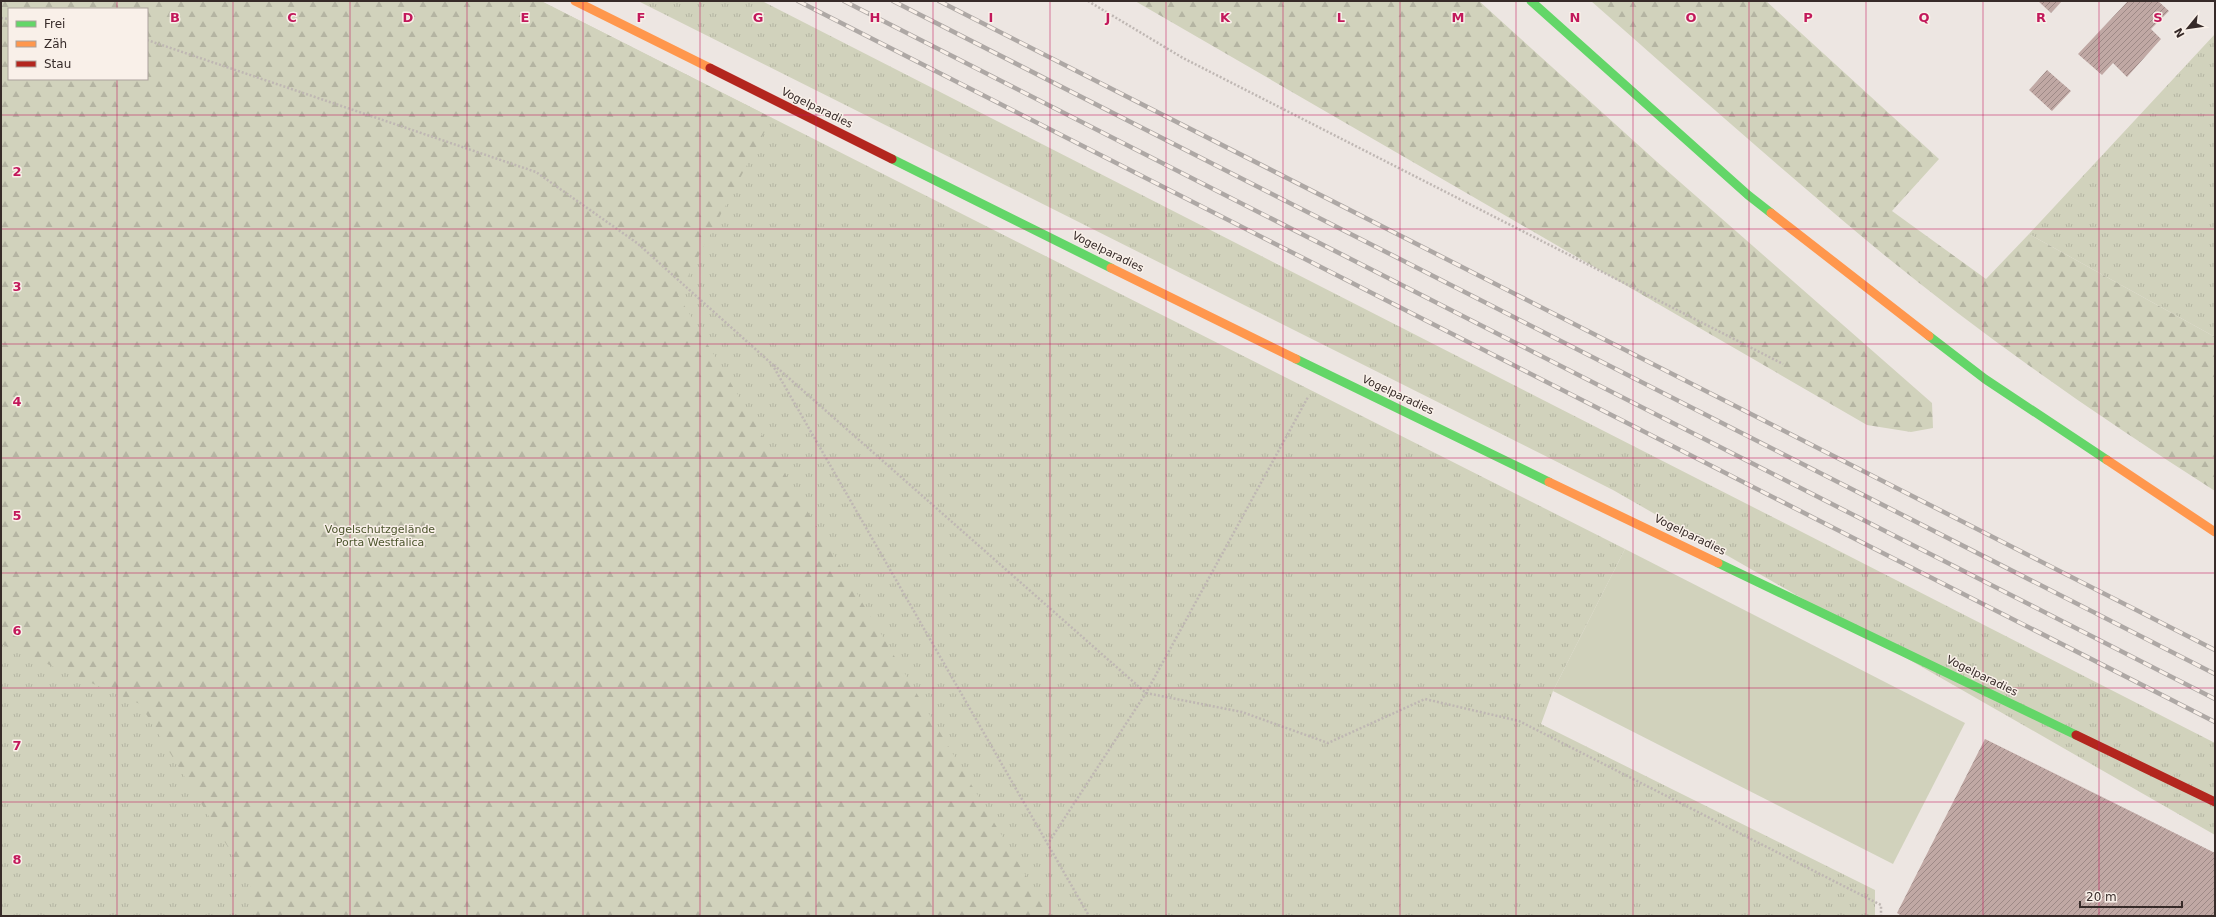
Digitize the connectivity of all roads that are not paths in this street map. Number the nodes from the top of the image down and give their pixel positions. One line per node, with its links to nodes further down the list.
1 (575, 1): 4 (street, Vogelparadies)
2 (1531, 1): 3 (street)
3 (2215, 532)
4 (2215, 802)

